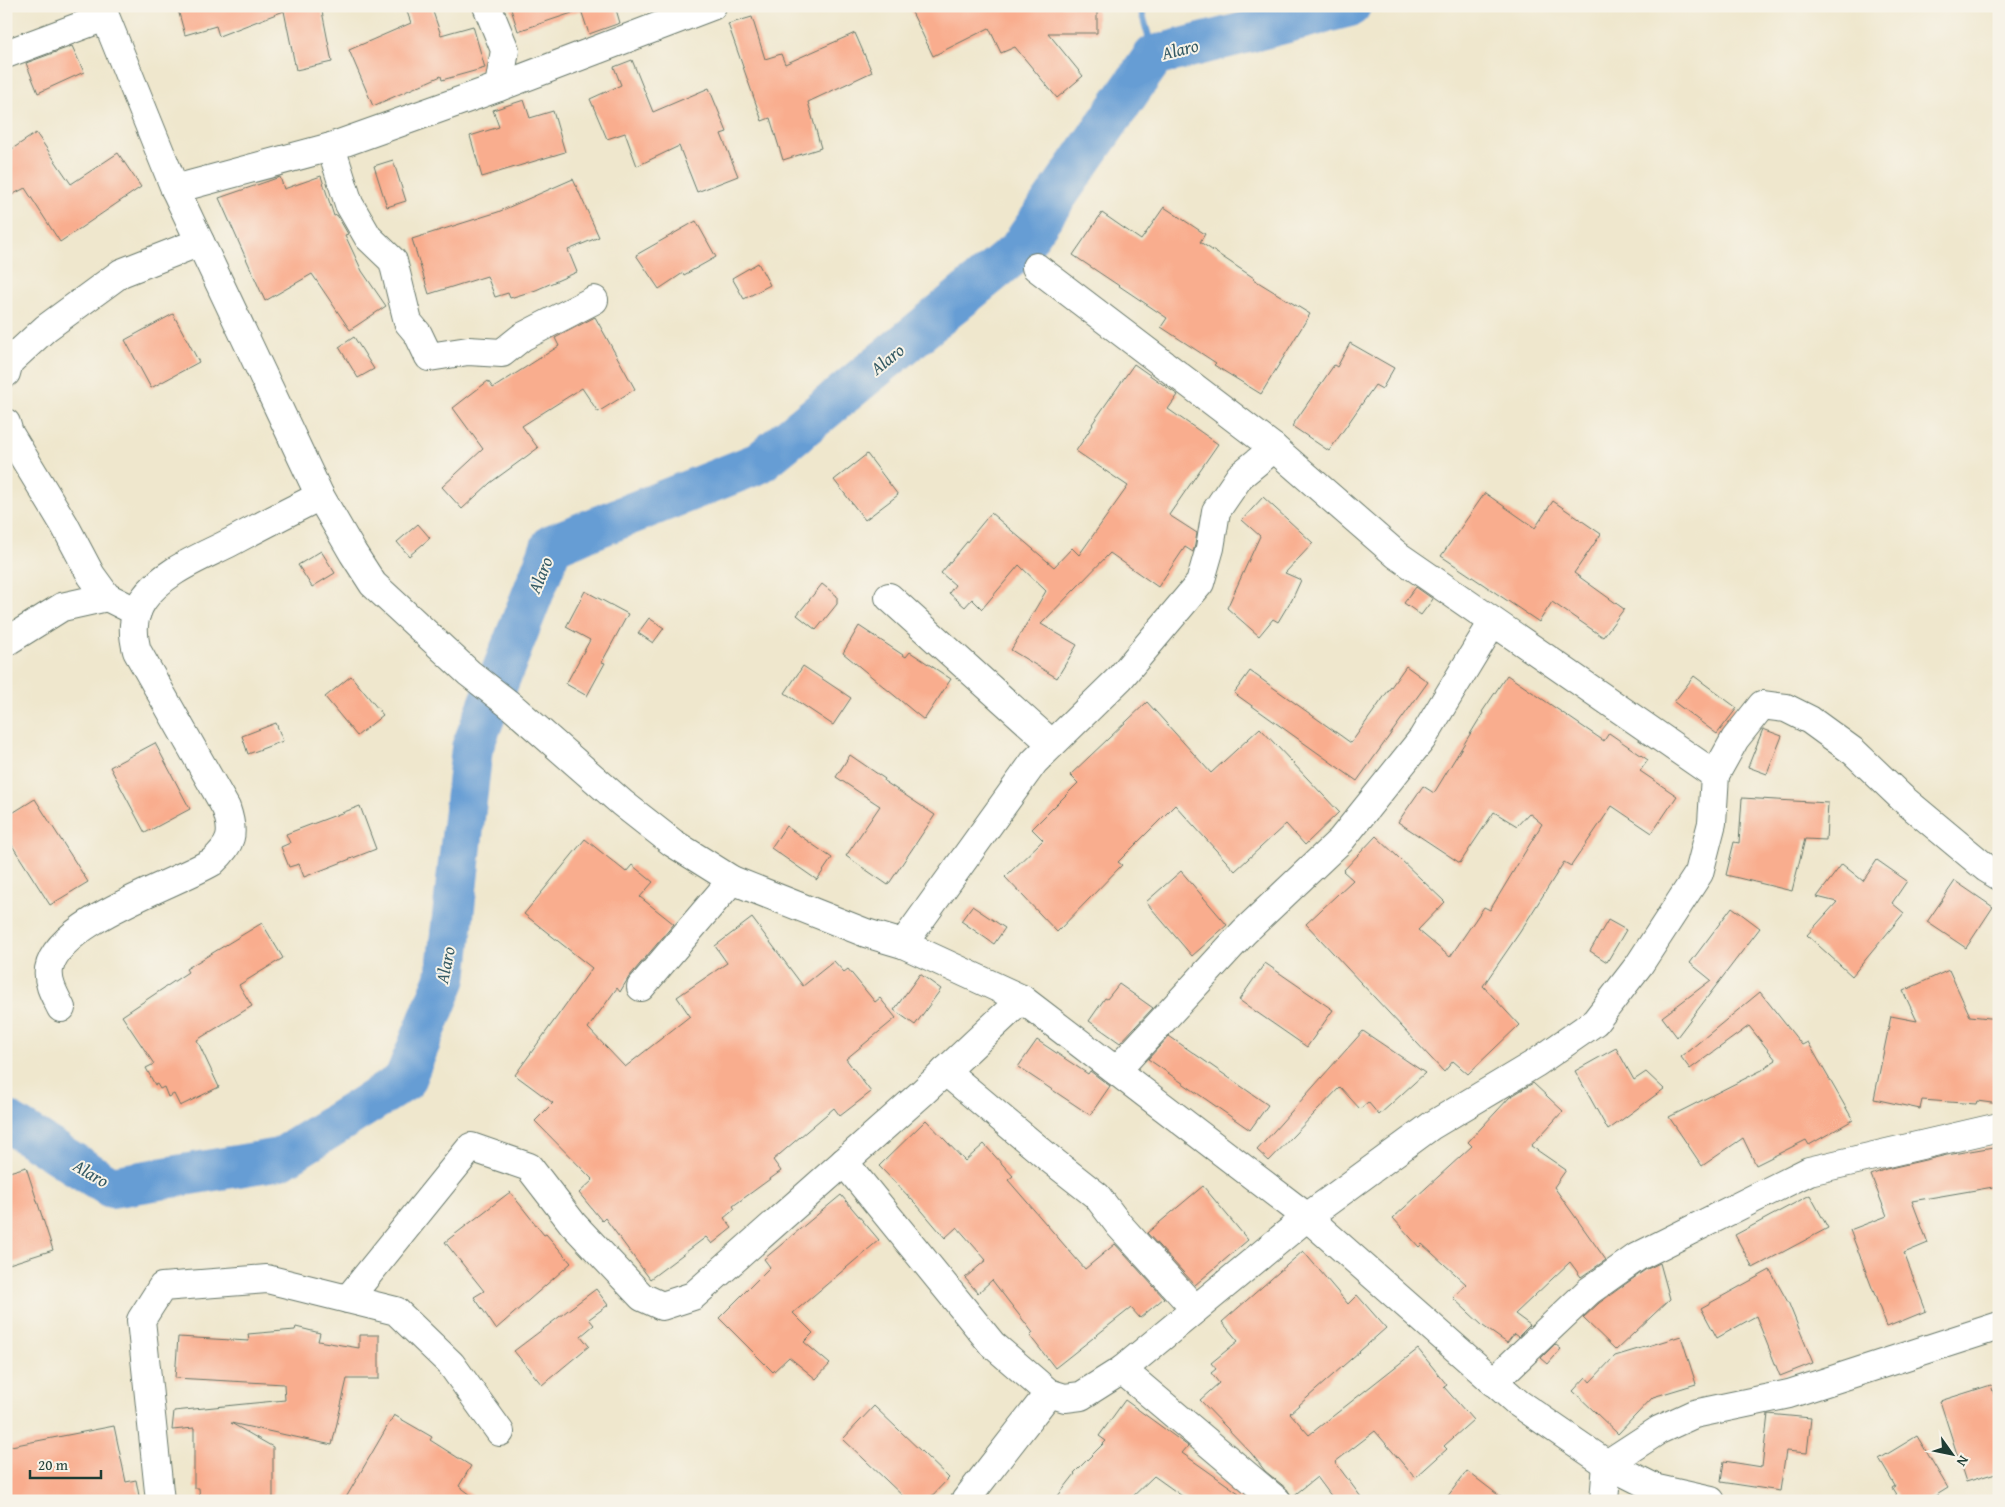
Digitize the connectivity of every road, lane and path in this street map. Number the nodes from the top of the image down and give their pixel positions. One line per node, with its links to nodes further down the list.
1 (487, 6): 5 (street)
2 (712, 6): 5 (street)
3 (103, 12): 4 (street); 7 (street)
4 (6, 54)
5 (499, 87): 6 (street)
6 (331, 147): 7 (street); 10 (street)
7 (175, 189): 8 (street)
8 (200, 242): 11 (street); 14 (street)
9 (1036, 267): 13 (street)
10 (594, 300)
11 (6, 373)
12 (6, 423): 16 (street)
13 (1274, 448): 18 (street); 20 (street)
14 (320, 496): 17 (street); 23 (street)
15 (889, 597): 20 (street)
16 (107, 598): 17 (street); 19 (street)
17 (137, 612): 27 (street)
18 (1493, 622): 21 (street); 29 (street)
19 (6, 642)
20 (1052, 744): 24 (street)
21 (1715, 775): 22 (street); 32 (street)
22 (1999, 876)
23 (732, 880): 24 (street); 25 (street)
24 (903, 944): 26 (street)
25 (641, 987)
26 (1022, 999): 28 (street); 29 (street)
27 (61, 1008)
28 (945, 1071): 31 (street); 34 (street)
29 (1116, 1071): 32 (street)
30 (1999, 1127): 37 (street)
31 (844, 1162): 33 (street); 38 (street)
32 (1307, 1217): 34 (street); 37 (street)
33 (348, 1299): 39 (street); 42 (street)
34 (1195, 1310): 36 (street)
35 (1999, 1326): 40 (street)
36 (1122, 1370): 38 (street); 44 (street)
37 (1493, 1382): 40 (street)
38 (1049, 1393): 43 (street)
39 (500, 1432)
40 (1607, 1464): 41 (street); 45 (street)
41 (1649, 1495): 46 (street)
42 (160, 1501)
43 (965, 1501)
44 (1277, 1501)
45 (1604, 1501)
46 (1710, 1501)

